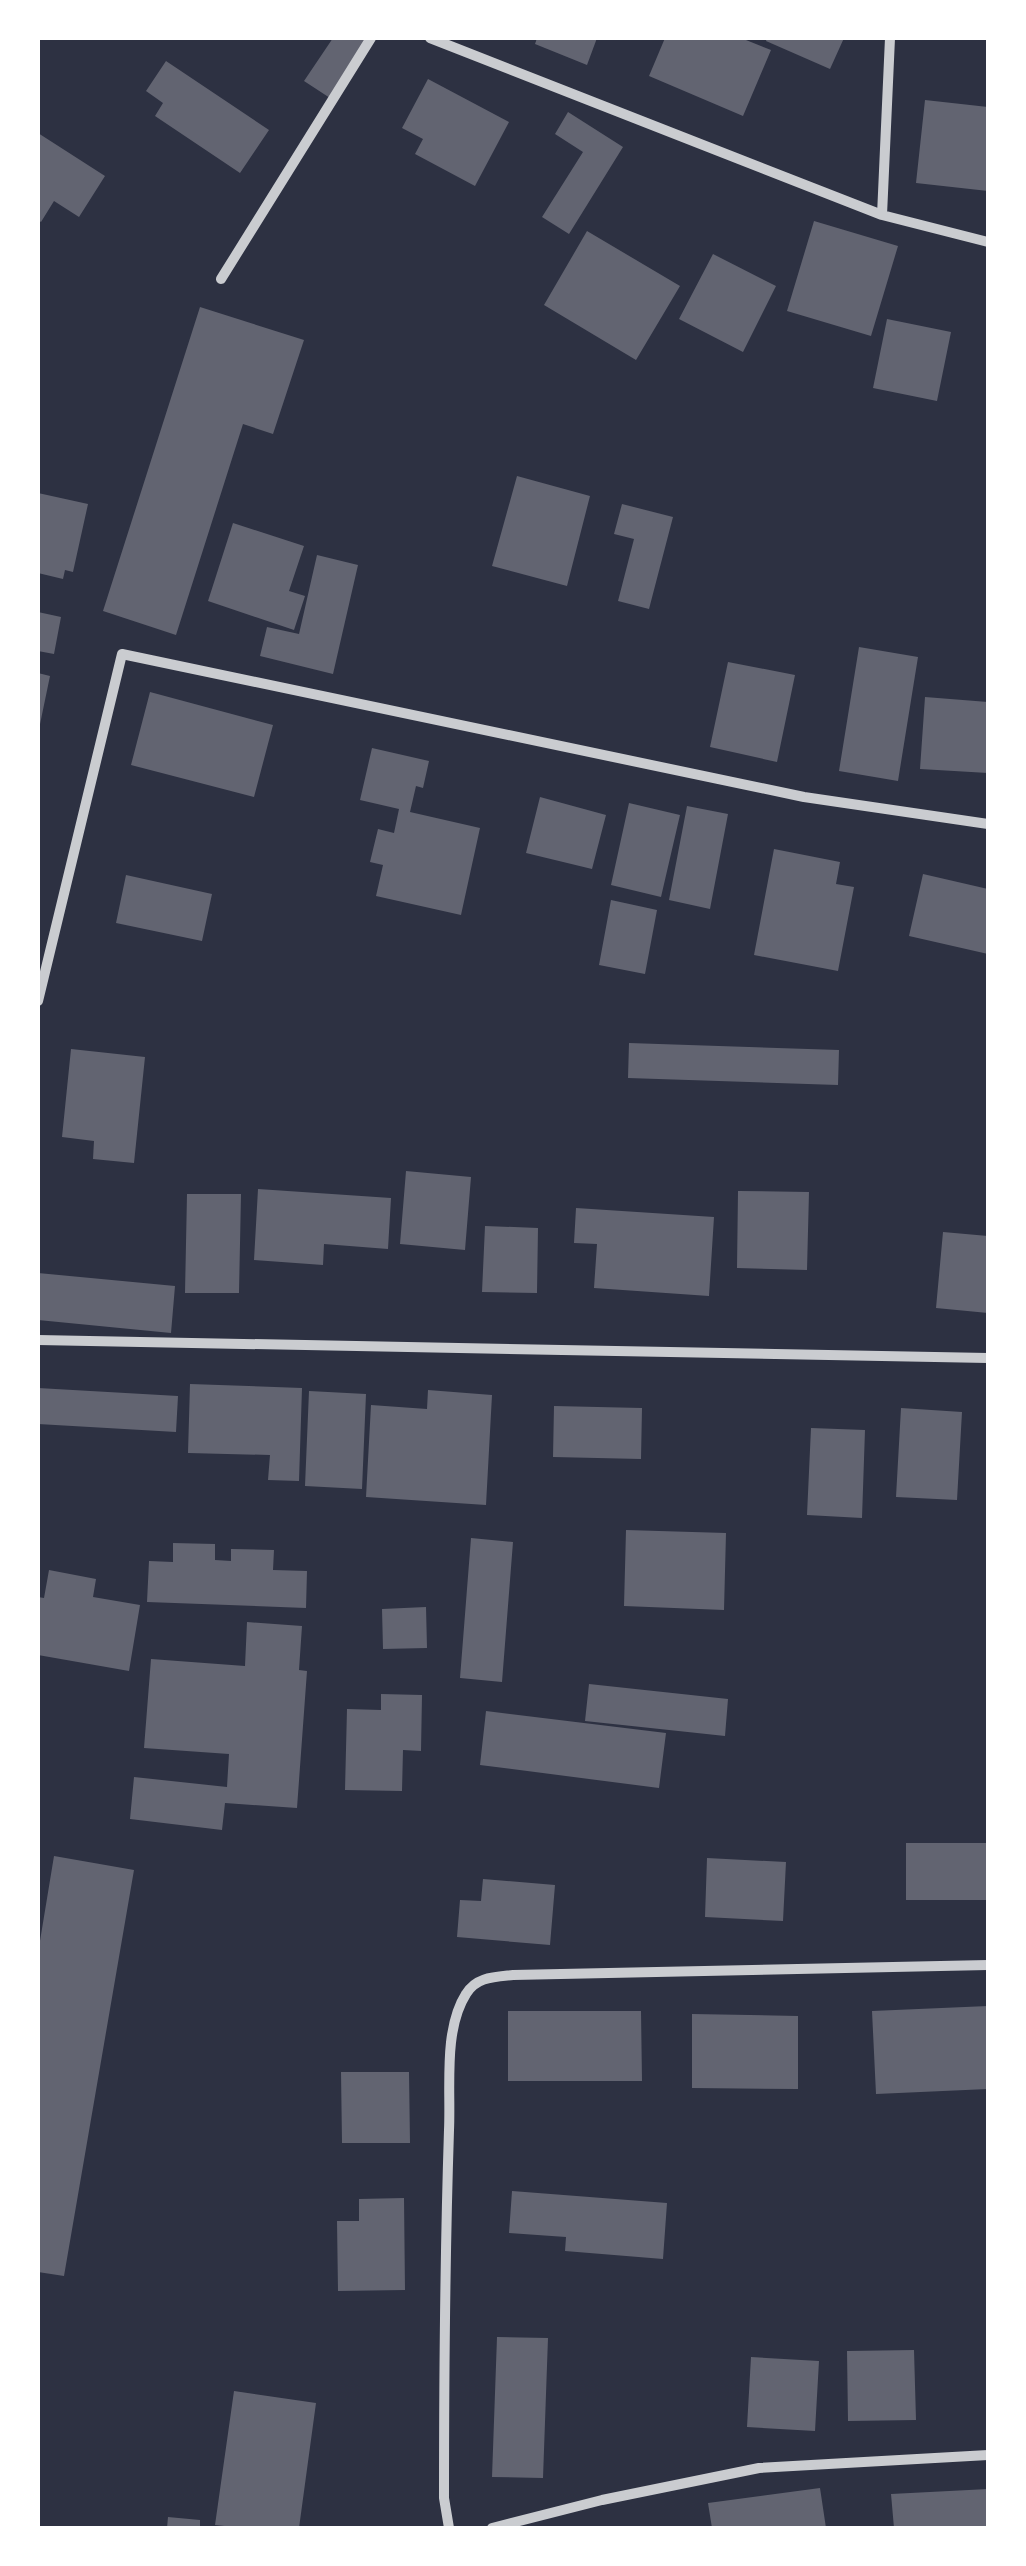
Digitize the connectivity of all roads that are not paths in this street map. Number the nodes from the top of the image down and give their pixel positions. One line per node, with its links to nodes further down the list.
1 (372, 38): 6 (street)
2 (430, 38): 4 (street)
3 (890, 38): 4 (street)
4 (882, 215): 5 (street)
5 (988, 242)
6 (221, 279)
7 (988, 824): 8 (street)
8 (38, 1001)
9 (38, 1340): 10 (street)
10 (988, 1358)
11 (988, 1964): 13 (street)
12 (988, 2455): 14 (street)
13 (448, 2528)
14 (492, 2528)

